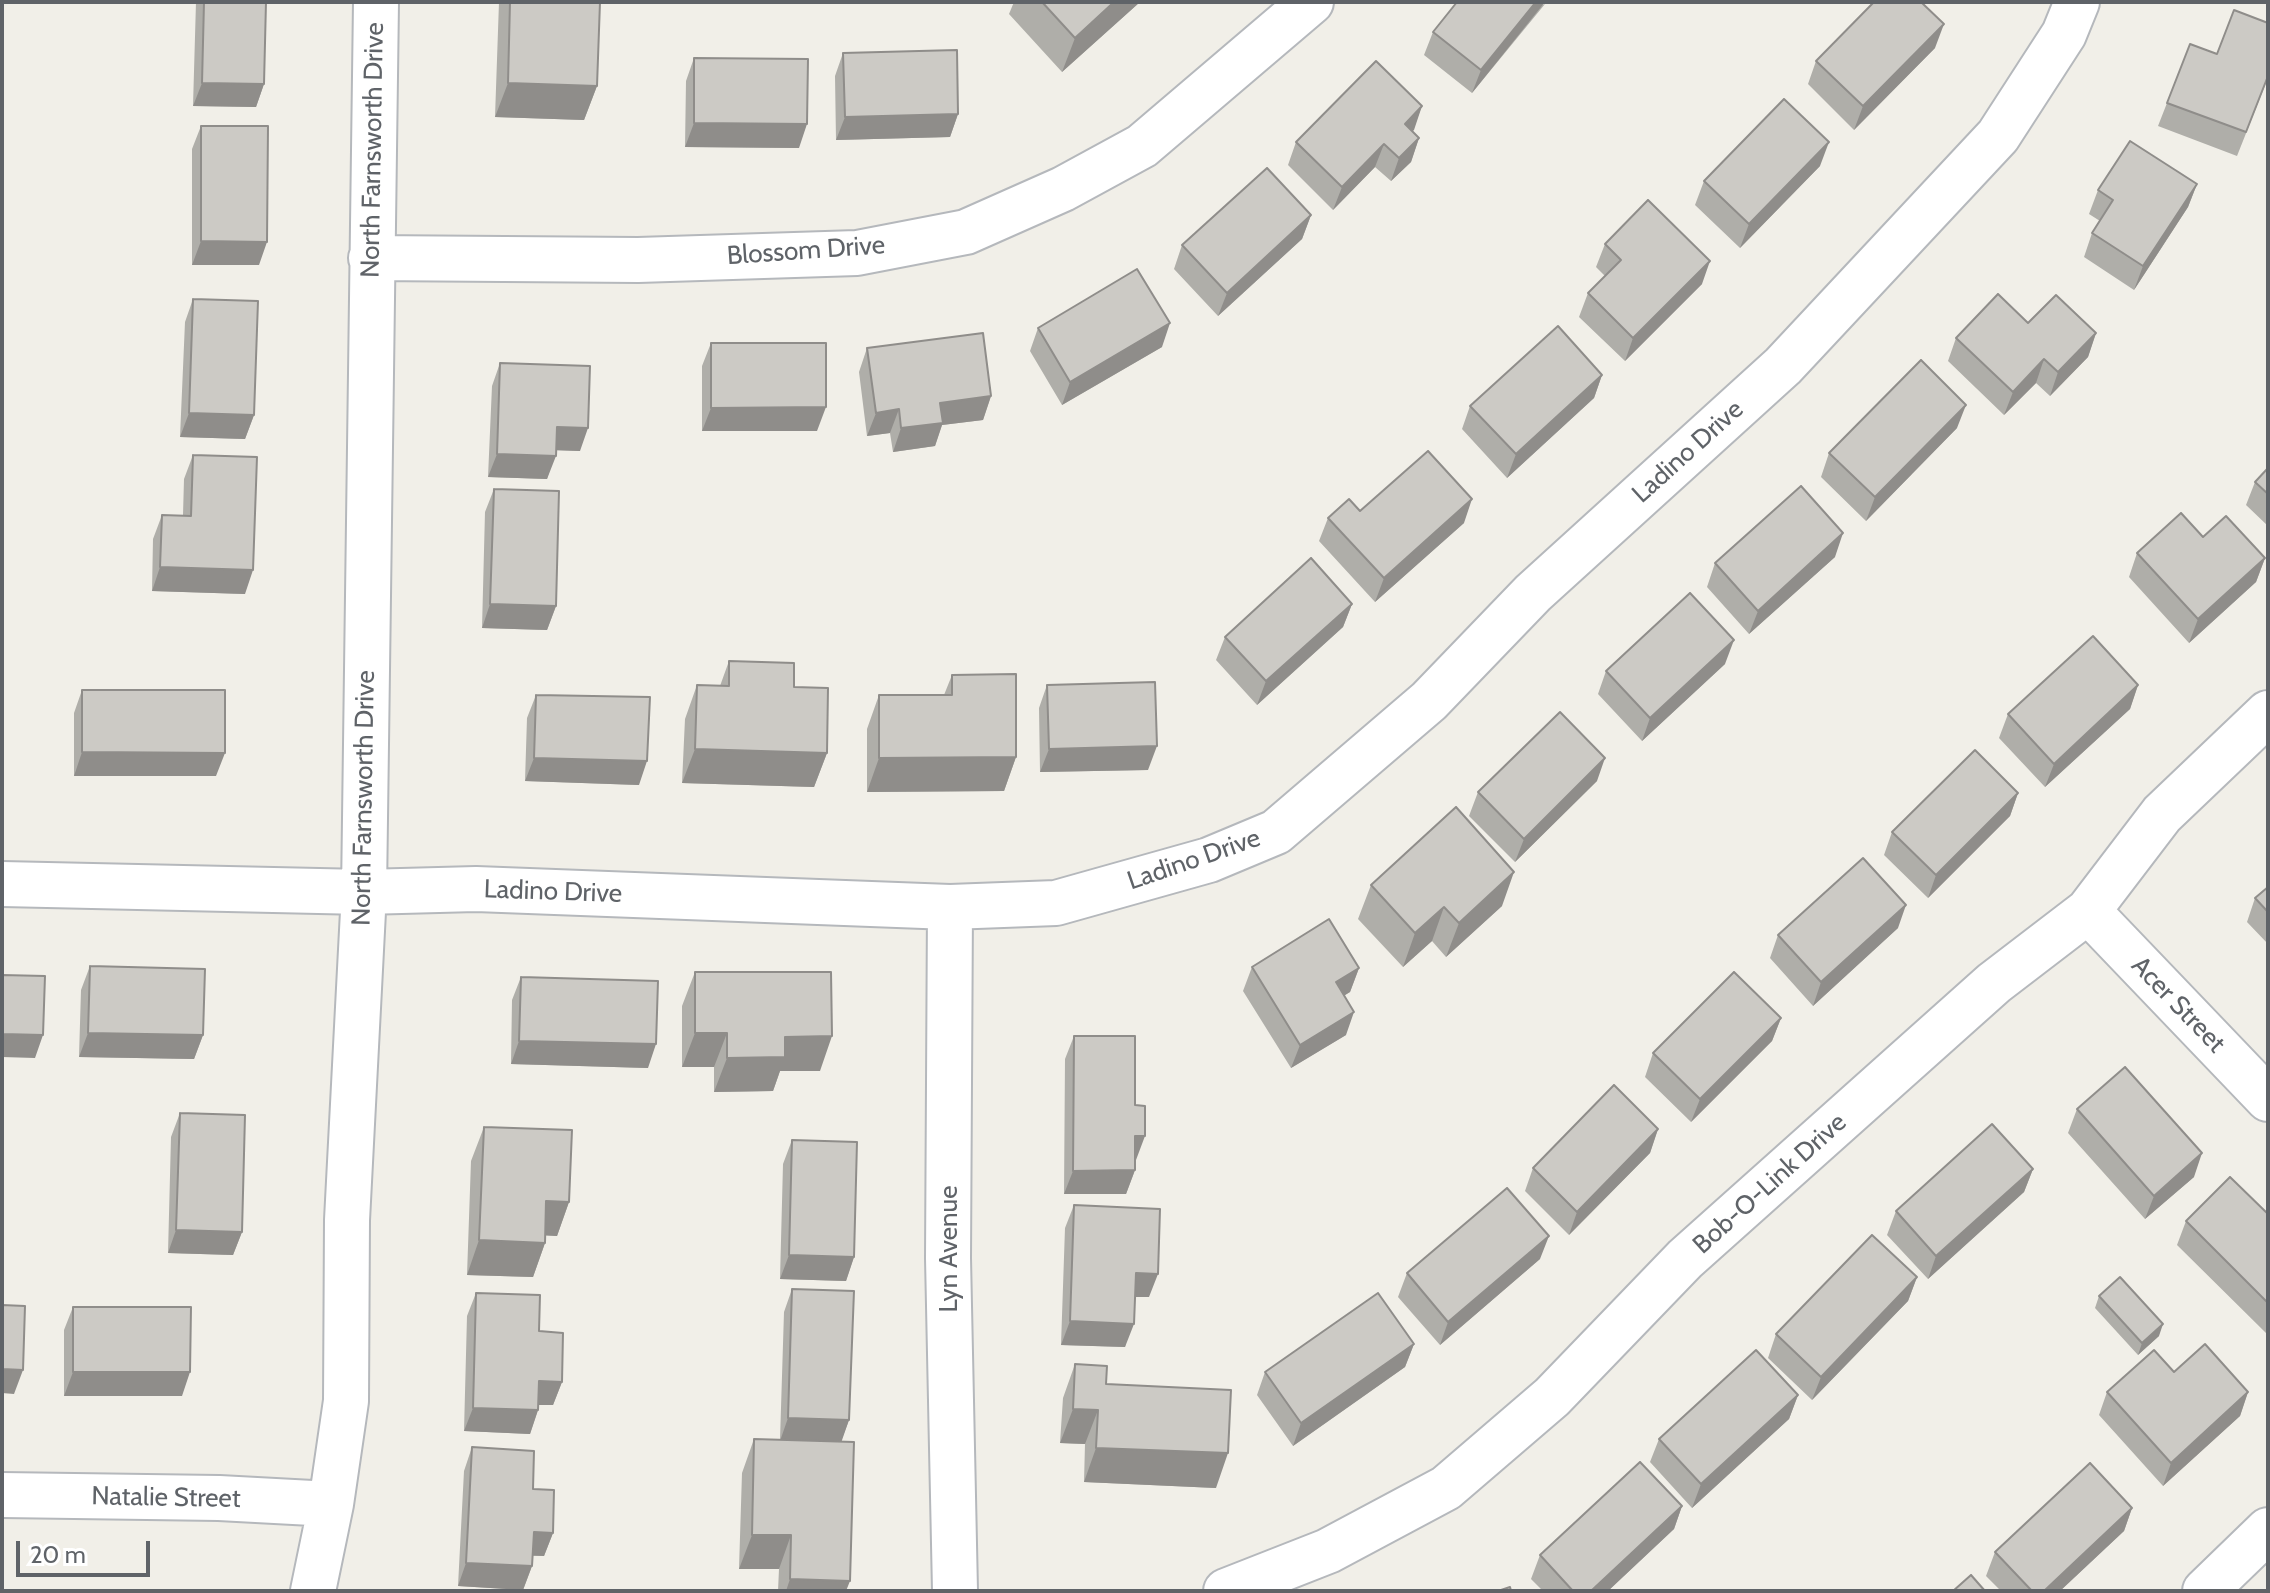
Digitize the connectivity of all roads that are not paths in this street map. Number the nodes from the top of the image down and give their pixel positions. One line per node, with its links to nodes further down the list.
1 (376, 2): 4 (street, North Farnsworth Drive)
2 (1311, 2): 4 (street, Blossom Drive)
3 (2077, 2): 8 (street, Ladino Drive)
4 (371, 258): 7 (street, North Farnsworth Drive)
5 (2268, 713): 9 (street, Bob-O-Link Drive)
6 (2, 884): 7 (street, Ladino Drive)
7 (364, 892): 8 (street, Ladino Drive); 12 (street, North Farnsworth Drive)
8 (950, 907): 15 (street, Lyn Avenue)
9 (2088, 911): 10 (street, Acer Street); 16 (street, Bob-O-Link Drive)
10 (2268, 1099)
11 (2, 1495): 12 (street, Natalie Street)
12 (331, 1504): 14 (street, North Farnsworth Drive)
13 (2268, 1530): 17 (street)
14 (313, 1591)
15 (955, 1591)
16 (1226, 1591)
17 (2205, 1591)

